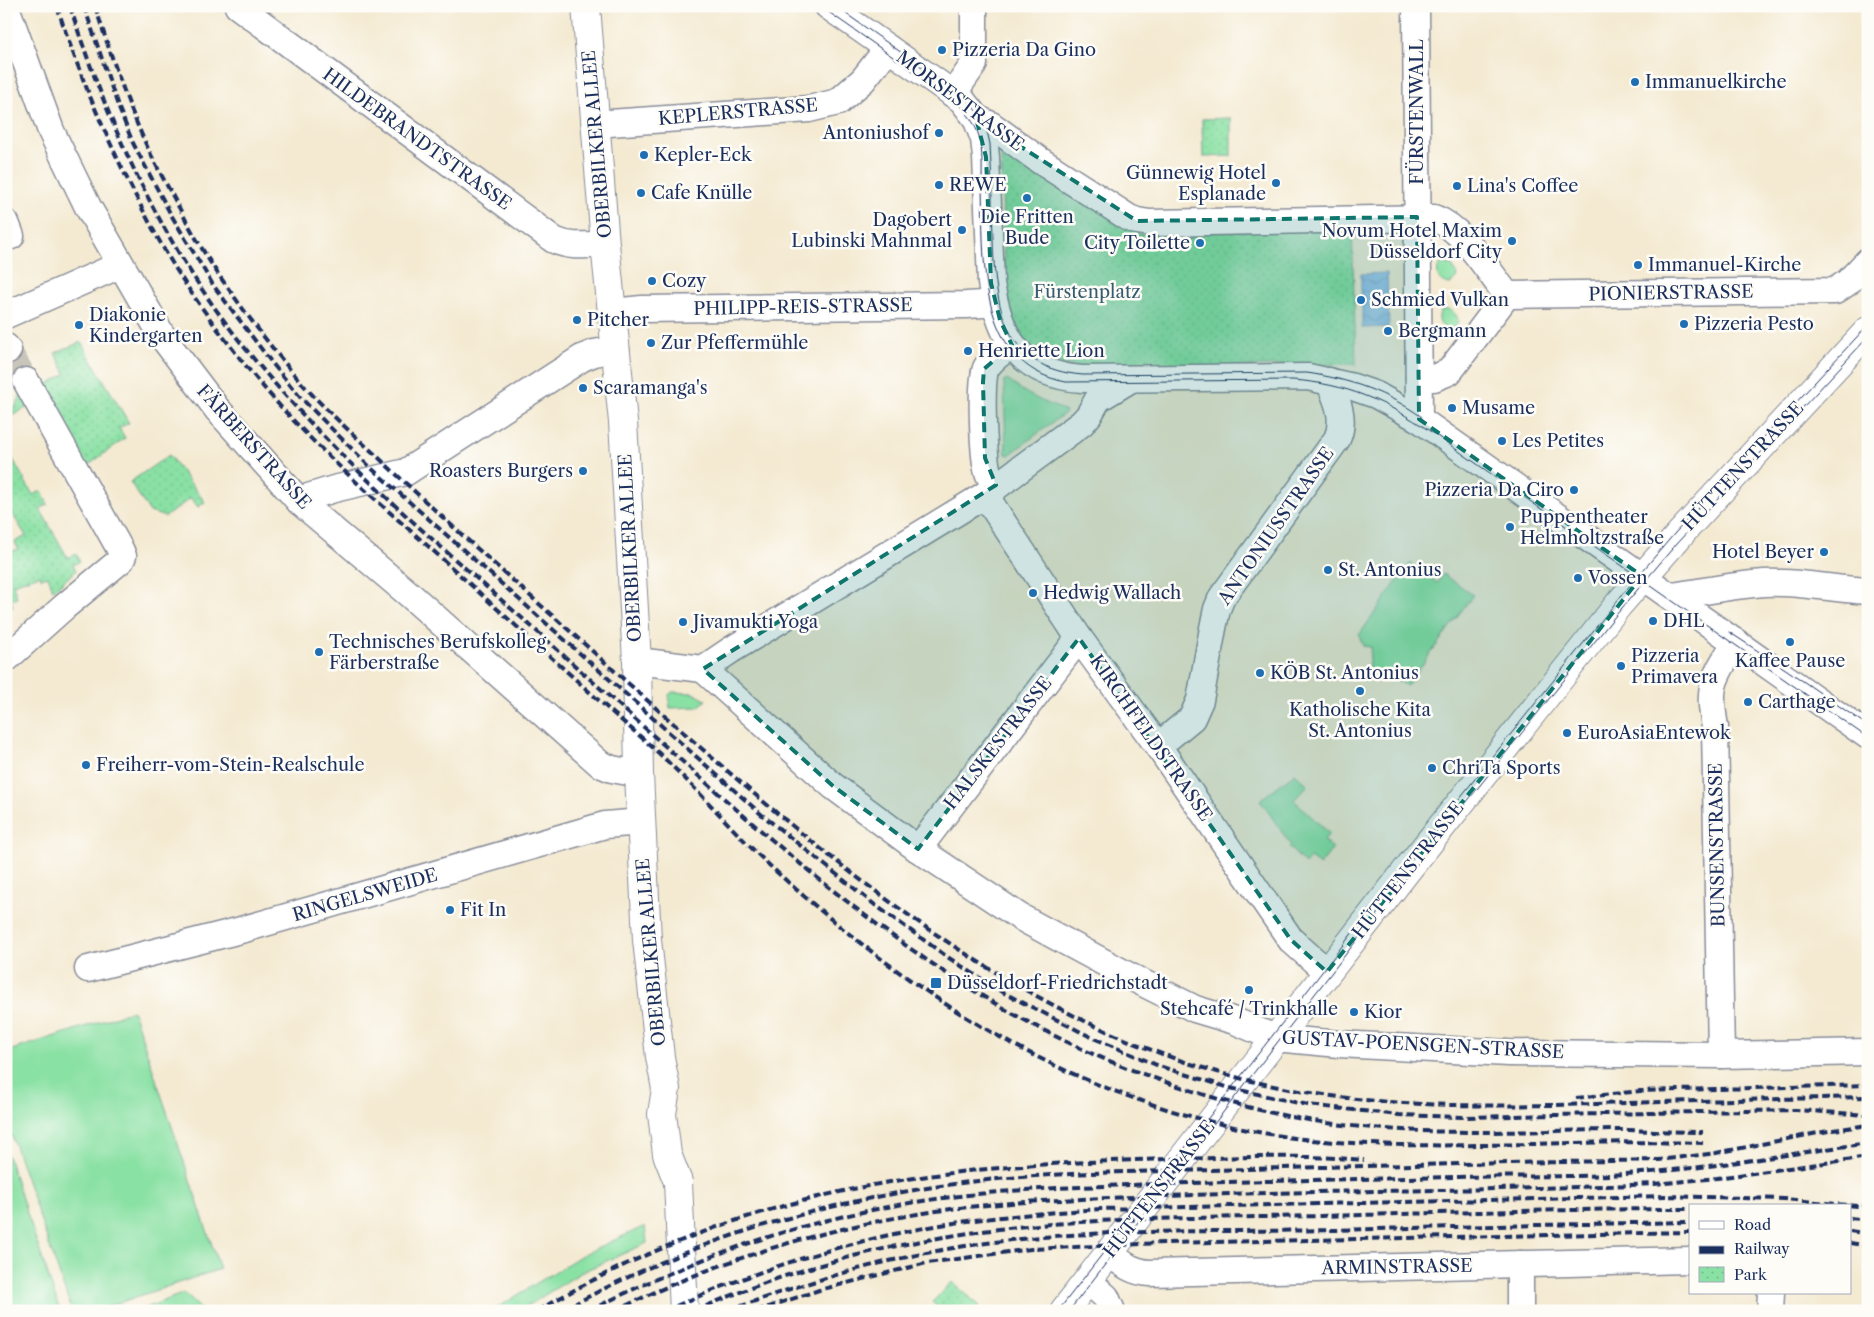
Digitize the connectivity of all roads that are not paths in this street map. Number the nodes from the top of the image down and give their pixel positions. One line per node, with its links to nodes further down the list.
1 (238, 6): 14 (street, HILDEBRANDTSTRASSE)
2 (586, 6): 10 (main road, OBERBILKER ALLEE)
3 (828, 6): 7 (street, MORSESTRASSE)
4 (974, 6): 8 (street)
5 (1416, 6): 11 (street, FÜRSTENWALL)
6 (6, 7): 16 (street, FÄRBERSTRASSE)
7 (888, 48): 8 (street, MORSESTRASSE); 10 (street, KEPLERSTRASSE)
8 (953, 94): 9 (street, MORSESTRASSE)
9 (976, 118): 11 (street, MORSESTRASSE); 18 (street)
10 (595, 124): 14 (main road, OBERBILKER ALLEE)
11 (1417, 217): 17 (street); 24 (street)
12 (6, 223): 13 (street)
13 (6, 237)
14 (605, 244): 19 (main road, OBERBILKER ALLEE)
15 (1868, 261): 17 (street, PIONIERSTRASSE)
16 (120, 265): 20 (street); 30 (street, FÄRBERSTRASSE)
17 (1507, 295): 24 (street)
18 (994, 301): 19 (street, PHILIPP-REIS-STRASSE); 22 (street)
19 (612, 312): 23 (main road, OBERBILKER ALLEE)
20 (6, 315)
21 (1868, 331): 31 (main road, HÜTTENSTRASSE)
22 (1012, 345): 25 (street); 29 (street, KIRCHFELDSTRASSE)
23 (616, 349): 30 (street); 37 (main road, OBERBILKER ALLEE)
24 (1419, 377): 28 (street)
25 (1131, 379): 27 (street); 29 (street)
26 (26, 381): 36 (street)
27 (1329, 381): 28 (street); 40 (street, ANTONIUSSTRASSE)
28 (1419, 419): 31 (street)
29 (990, 490): 34 (street, KIRCHFELDSTRASSE); 38 (street)
30 (300, 502): 41 (street, FÄRBERSTRASSE)
31 (1642, 576): 33 (street); 45 (main road, HÜTTENSTRASSE)
32 (1868, 591): 33 (street)
33 (1672, 596): 35 (street)
34 (1079, 638): 40 (street, KIRCHFELDSTRASSE); 43 (street, HALSKESTRASSE)
35 (1736, 642): 39 (street); 48 (street, BUNSENSTRASSE)
36 (6, 659)
37 (637, 661): 38 (street); 41 (main road, OBERBILKER ALLEE)
38 (703, 669): 43 (street, GUSTAV-POENSGEN-STRASSE)
39 (1868, 736)
40 (1158, 746): 45 (street, KIRCHFELDSTRASSE)
41 (639, 774): 42 (main road, OBERBILKER ALLEE)
42 (641, 822): 44 (street, RINGELSWEIDE); 55 (main road, OBERBILKER ALLEE)
43 (918, 849): 46 (street, GUSTAV-POENSGEN-STRASSE)
44 (88, 969)
45 (1327, 972): 46 (main road, HÜTTENSTRASSE)
46 (1275, 1038): 48 (street, GUSTAV-POENSGEN-STRASSE); 49 (main road, HÜTTENSTRASSE)
47 (1868, 1052): 48 (street, GUSTAV-POENSGEN-STRASSE)
48 (1721, 1054)
49 (1109, 1254): 51 (street, ARMINSTRASSE); 52 (main road, HÜTTENSTRASSE)
50 (1689, 1260): 51 (street, ARMINSTRASSE)
51 (1520, 1264): 57 (street)
52 (1088, 1281): 54 (main road, HÜTTENSTRASSE); 56 (street)
53 (1771, 1294): 58 (street)
54 (1065, 1310)
55 (684, 1311)
56 (1112, 1311)
57 (1520, 1311)
58 (1770, 1311)

